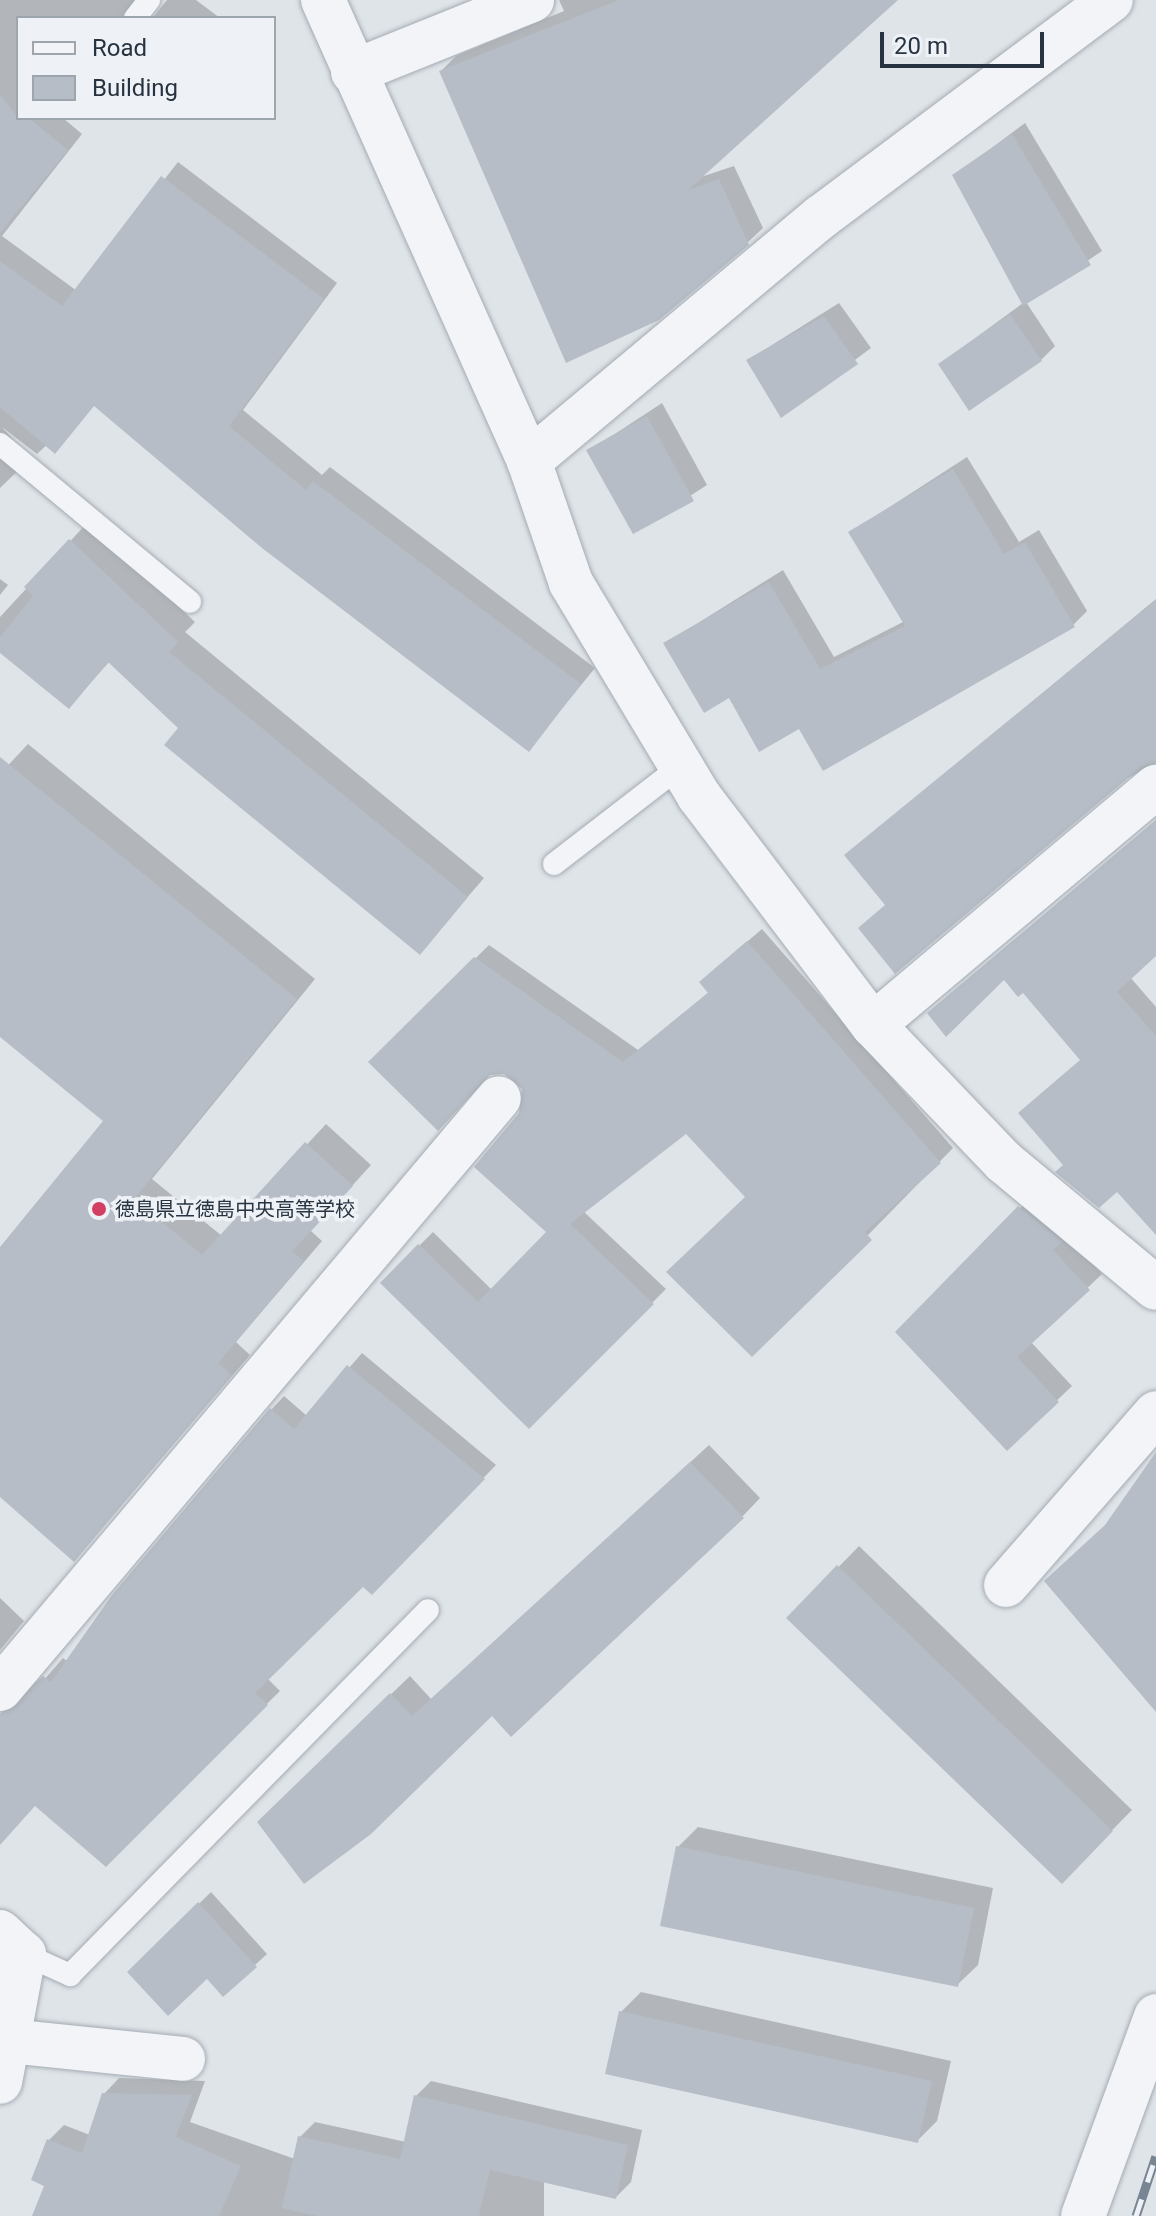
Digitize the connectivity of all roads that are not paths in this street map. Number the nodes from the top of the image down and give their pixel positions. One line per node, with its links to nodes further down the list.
1 (149, 0): 5 (lane)
2 (323, 0): 6 (street)
3 (532, 0): 6 (street)
4 (1111, 0): 8 (street)
5 (137, 16)
6 (353, 72): 8 (street)
7 (0, 444): 9 (lane)
8 (529, 461): 10 (street)
9 (190, 602)
10 (681, 766): 12 (lane); 13 (street)
11 (1156, 787): 13 (street)
12 (554, 864)
13 (873, 1025): 15 (street)
14 (499, 1098): 19 (street)
15 (1156, 1288)
16 (1156, 1413): 17 (street)
17 (1006, 1585)
18 (428, 1610): 20 (lane)
19 (0, 1689)
20 (12, 1943): 22 (street)
21 (1156, 2016): 25 (street)
22 (4, 2040): 23 (street); 24 (street)
23 (183, 2059)
24 (0, 2082)
25 (1083, 2216)

